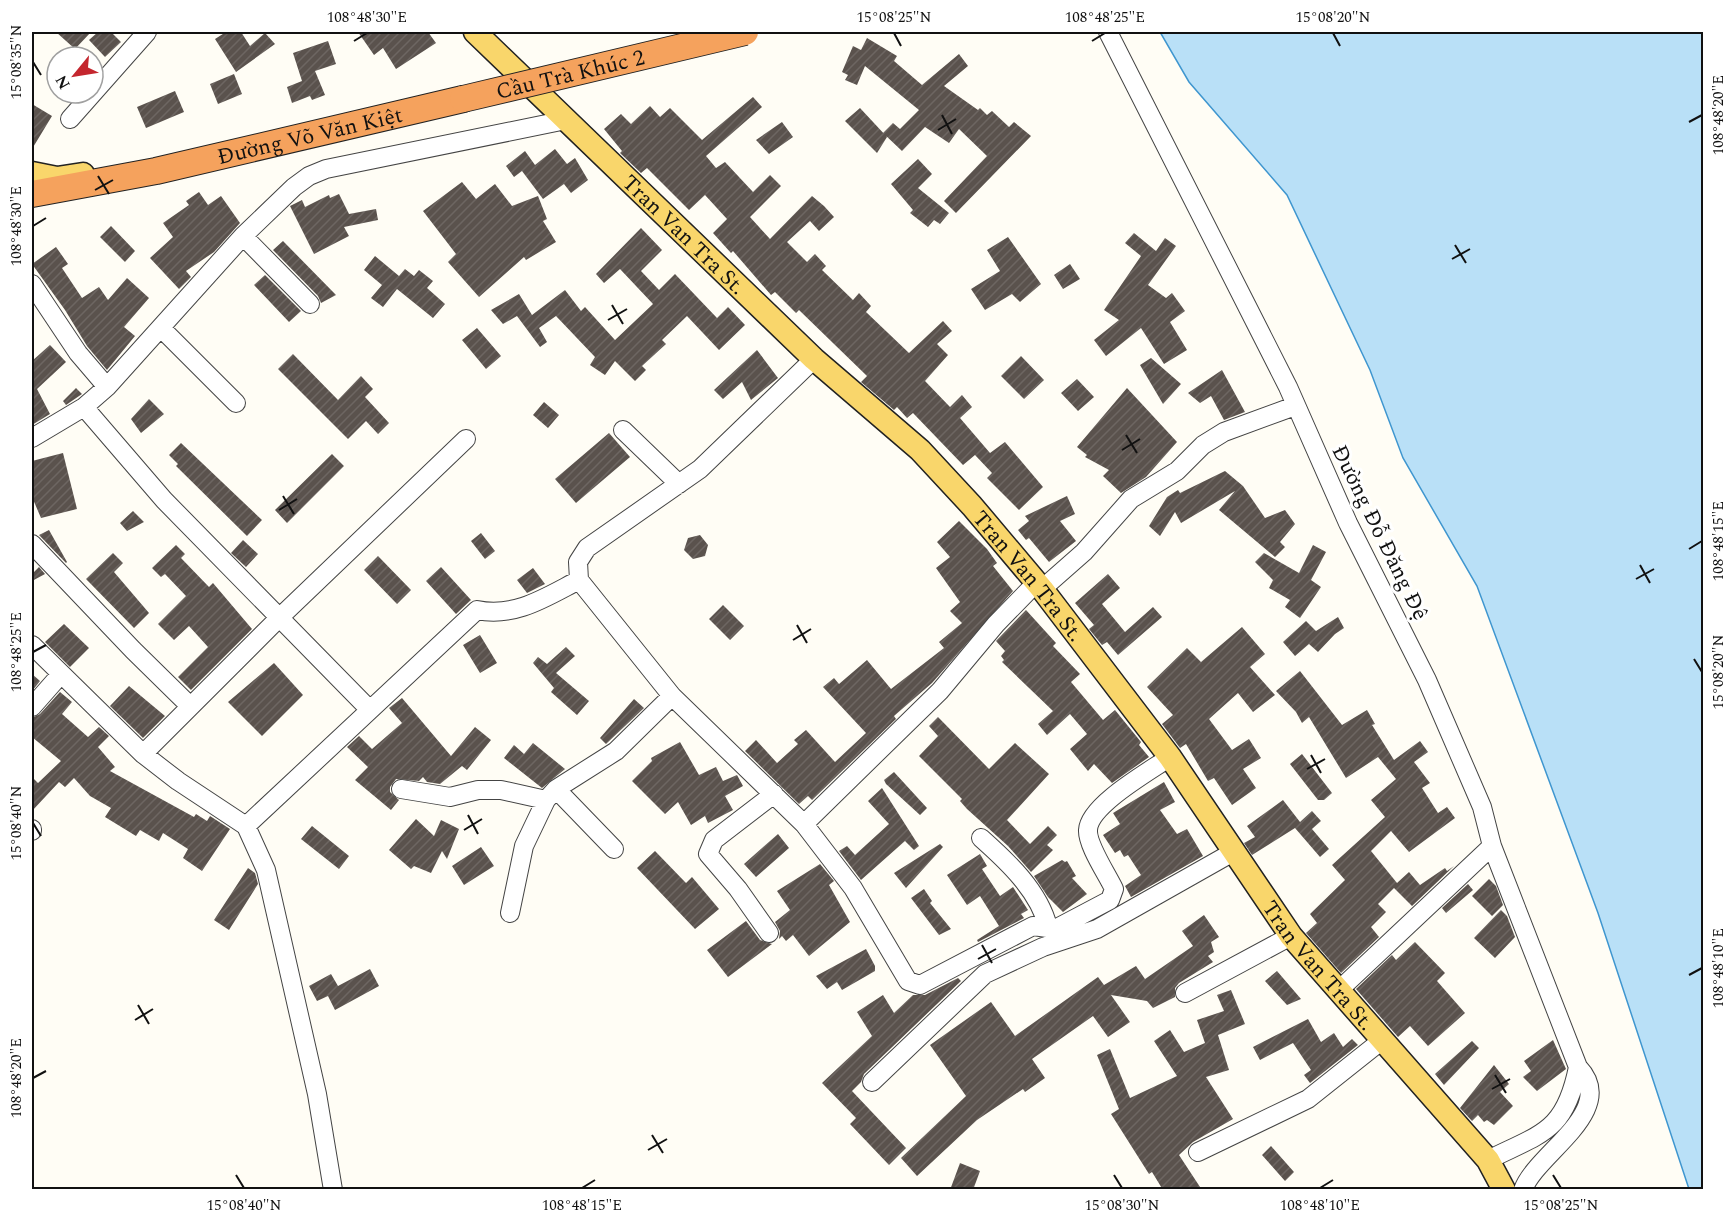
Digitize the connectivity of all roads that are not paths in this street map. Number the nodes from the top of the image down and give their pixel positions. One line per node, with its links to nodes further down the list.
1 (147, 32): 6 (street)
2 (475, 32): 7 (main road, Tran Van Tra St.)
3 (745, 32): 5 (highway, Cầu Trà Khúc 2, bridge)
4 (1108, 32): 19 (street, Đường Đỗ Đăng Đệ)
5 (463, 99): 8 (highway, Đường Võ Văn Kiệt)
6 (70, 119)
7 (566, 120): 12 (street); 16 (main road, Tran Van Tra St.)
8 (156, 171): 9 (main road); 10 (highway, Đường Võ Văn Kiệt); 11 (highway, Đường Võ Văn Kiệt)
9 (32, 174)
10 (32, 194)
11 (32, 208)
12 (243, 236): 14 (street); 15 (street)
13 (32, 284): 17 (street)
14 (310, 304)
15 (161, 328): 17 (street); 18 (street)
16 (814, 359): 24 (street); 27 (main road, Tran Van Tra St.)
17 (107, 387): 20 (street)
18 (236, 403)
19 (1295, 406): 27 (street); 43 (street, Đường Đỗ Đăng Đệ)
20 (84, 407): 22 (street); 28 (street)
21 (623, 430): 24 (street)
22 (32, 438)
23 (466, 439): 28 (street)
24 (679, 484): 26 (street)
25 (32, 544): 32 (street)
26 (579, 580): 31 (street); 34 (street)
27 (1039, 586): 36 (main road, Tran Van Tra St.); 40 (street)
28 (278, 619): 32 (street); 34 (street)
29 (32, 645): 30 (street)
30 (61, 674): 33 (street); 35 (street)
31 (672, 696): 38 (street); 39 (street)
32 (190, 706): 35 (street)
33 (32, 707)
34 (370, 710): 41 (street)
35 (143, 754): 41 (street)
36 (1170, 757): 45 (main road, Tran Van Tra St.); 47 (street)
37 (401, 789): 38 (street)
38 (551, 794): 44 (street); 46 (street)
39 (774, 794): 40 (street); 48 (street)
40 (804, 824): 47 (street)
41 (246, 826): 57 (street)
42 (981, 838): 47 (street)
43 (1492, 846): 50 (street); 53 (street, Đường Đỗ Đăng Đệ)
44 (614, 849)
45 (1235, 851): 49 (main road, Tran Van Tra St.); 54 (street)
46 (510, 913)
47 (1048, 927)
48 (769, 933)
49 (1291, 936): 50 (main road, Tran Van Tra St.); 51 (street)
50 (1339, 990): 52 (main road, Tran Van Tra St.)
51 (1185, 993)
52 (1381, 1041): 55 (street); 56 (main road, Tran Van Tra St.)
53 (1578, 1067): 56 (street); 59 (street, Đường Đỗ Đăng Đệ)
54 (872, 1082)
55 (1198, 1152)
56 (1488, 1160): 58 (main road, Tran Van Tra St.)
57 (333, 1190)
58 (1504, 1190)
59 (1523, 1190)

